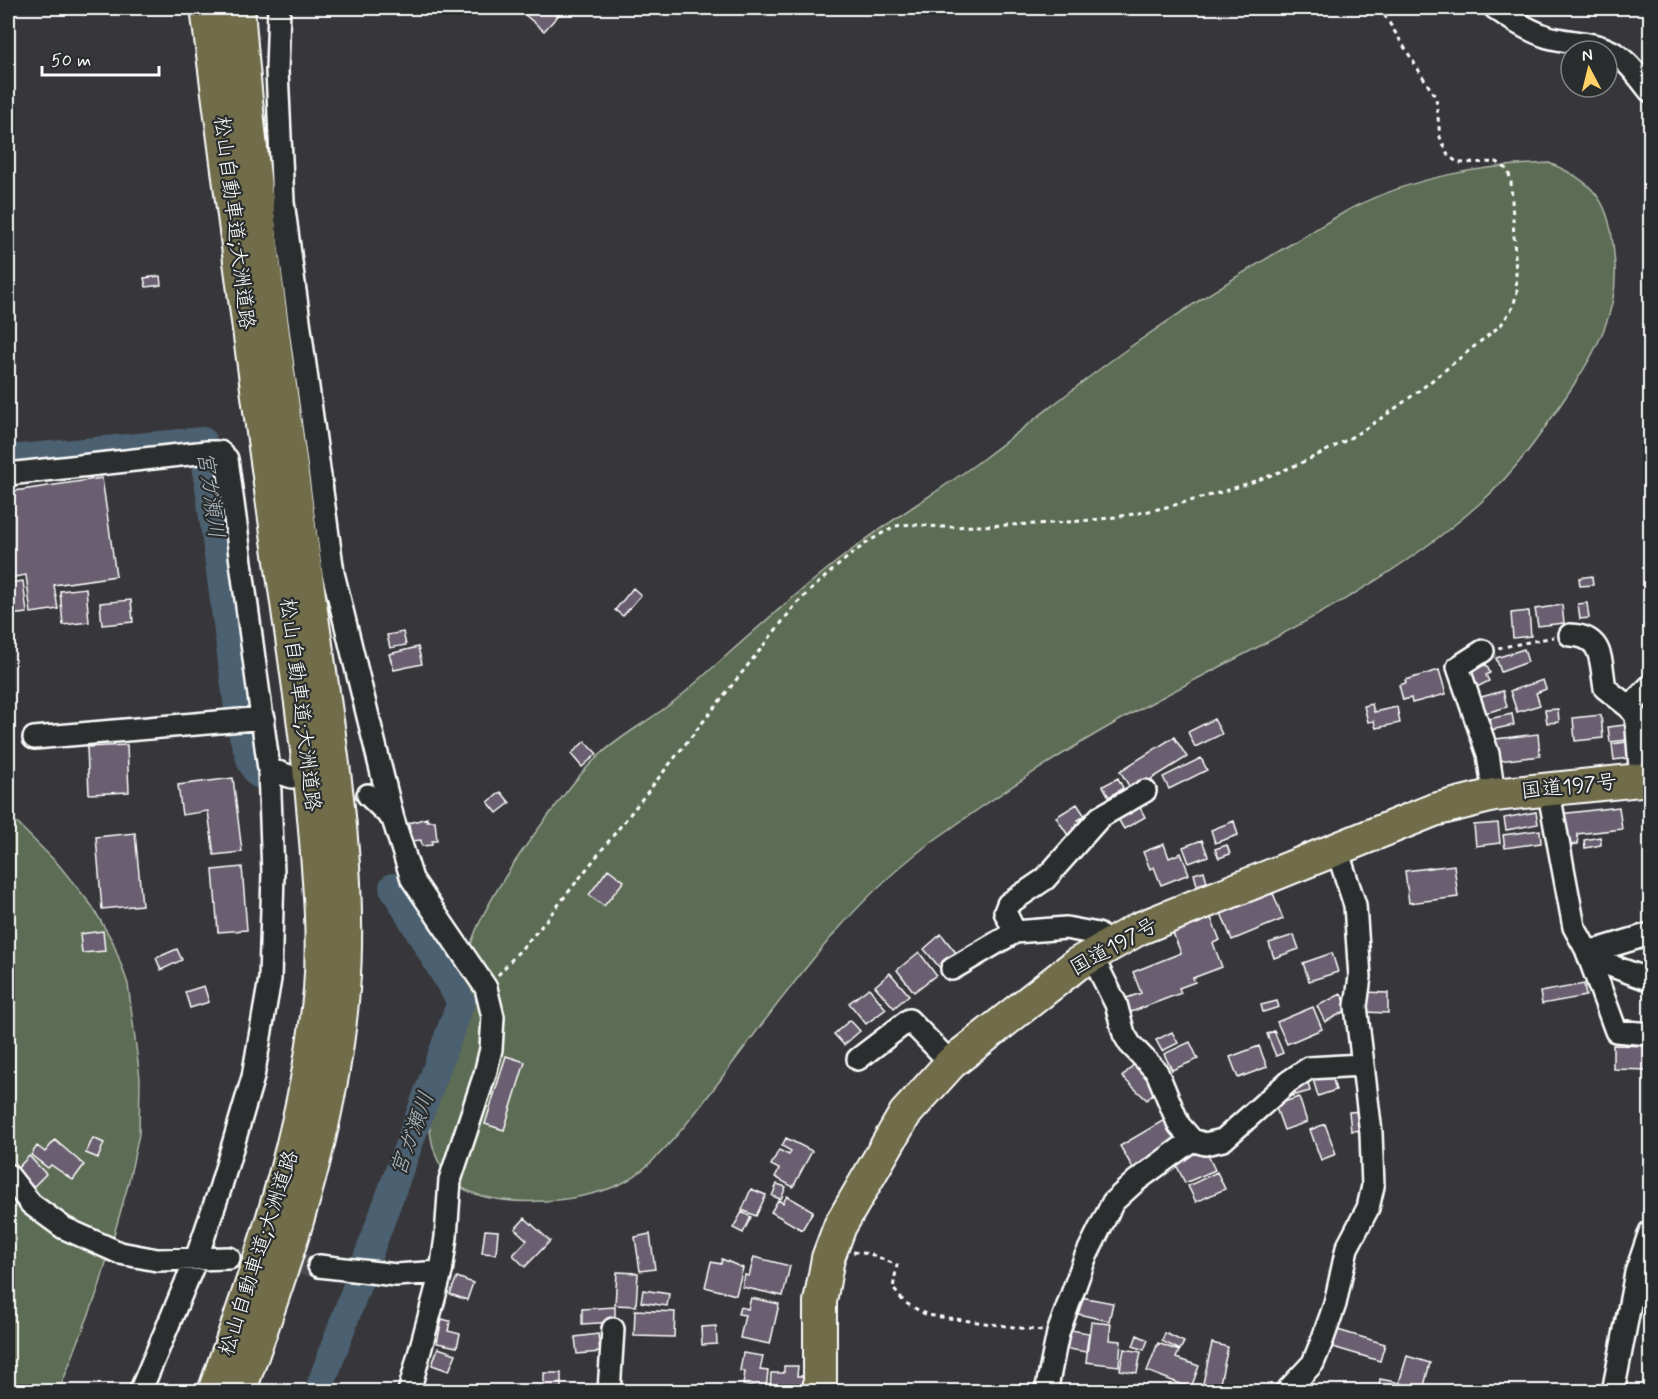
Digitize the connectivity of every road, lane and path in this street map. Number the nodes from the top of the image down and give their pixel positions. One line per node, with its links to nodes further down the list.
1 (207, 8): 34 (highway, 松山自動車道;大洲道路)
2 (238, 8): 36 (highway, 松山自動車道;大洲道路)
3 (279, 8): 21 (street)
4 (1380, 8): 29 (path)
5 (1495, 8): 6 (street)
6 (1650, 91)
7 (8, 474): 12 (street)
8 (1570, 635): 9 (path); 11 (street)
9 (1483, 651): 20 (street)
10 (1650, 686): 11 (street)
11 (1629, 706): 16 (street)
12 (264, 718): 13 (street); 14 (street)
13 (34, 738)
14 (269, 769): 15 (street); 41 (street)
15 (292, 777)
16 (1646, 779): 17 (highway, 国道197号)
17 (1548, 788): 20 (highway, 国道197号); 25 (street)
18 (1145, 791): 23 (street)
19 (368, 795): 21 (street)
20 (1494, 795): 22 (highway, 国道197号)
21 (393, 819): 29 (street)
22 (1337, 850): 26 (highway, 国道197号); 33 (street)
23 (1015, 932): 26 (street); 27 (street)
24 (1650, 934): 25 (street)
25 (1591, 950): 28 (street); 30 (street)
26 (1100, 951): 32 (highway, 国道197号); 35 (street)
27 (952, 969)
28 (1650, 980)
29 (486, 988): 43 (street)
30 (1650, 1034)
31 (858, 1059): 32 (street)
32 (951, 1063): 39 (highway, 国道197号)
33 (1362, 1065): 35 (street); 55 (street)
34 (307, 1080): 47 (highway); 48 (highway, 松山自動車道;大洲道路)
35 (1192, 1140): 45 (street)
36 (316, 1160): 49 (highway, 松山自動車道;大洲道路); 50 (highway)
37 (8, 1175): 41 (street)
38 (1650, 1232): 56 (street)
39 (831, 1250): 45 (path); 53 (highway, 国道197号)
40 (229, 1258): 41 (street)
41 (196, 1259): 46 (street)
42 (319, 1266): 43 (street)
43 (441, 1272): 51 (street)
44 (613, 1329): 52 (street)
45 (1058, 1333): 54 (street)
46 (140, 1392)
47 (194, 1392)
48 (214, 1392)
49 (238, 1392)
50 (253, 1392)
51 (409, 1392)
52 (609, 1392)
53 (820, 1392)
54 (1046, 1392)
55 (1286, 1392)
56 (1613, 1392)

